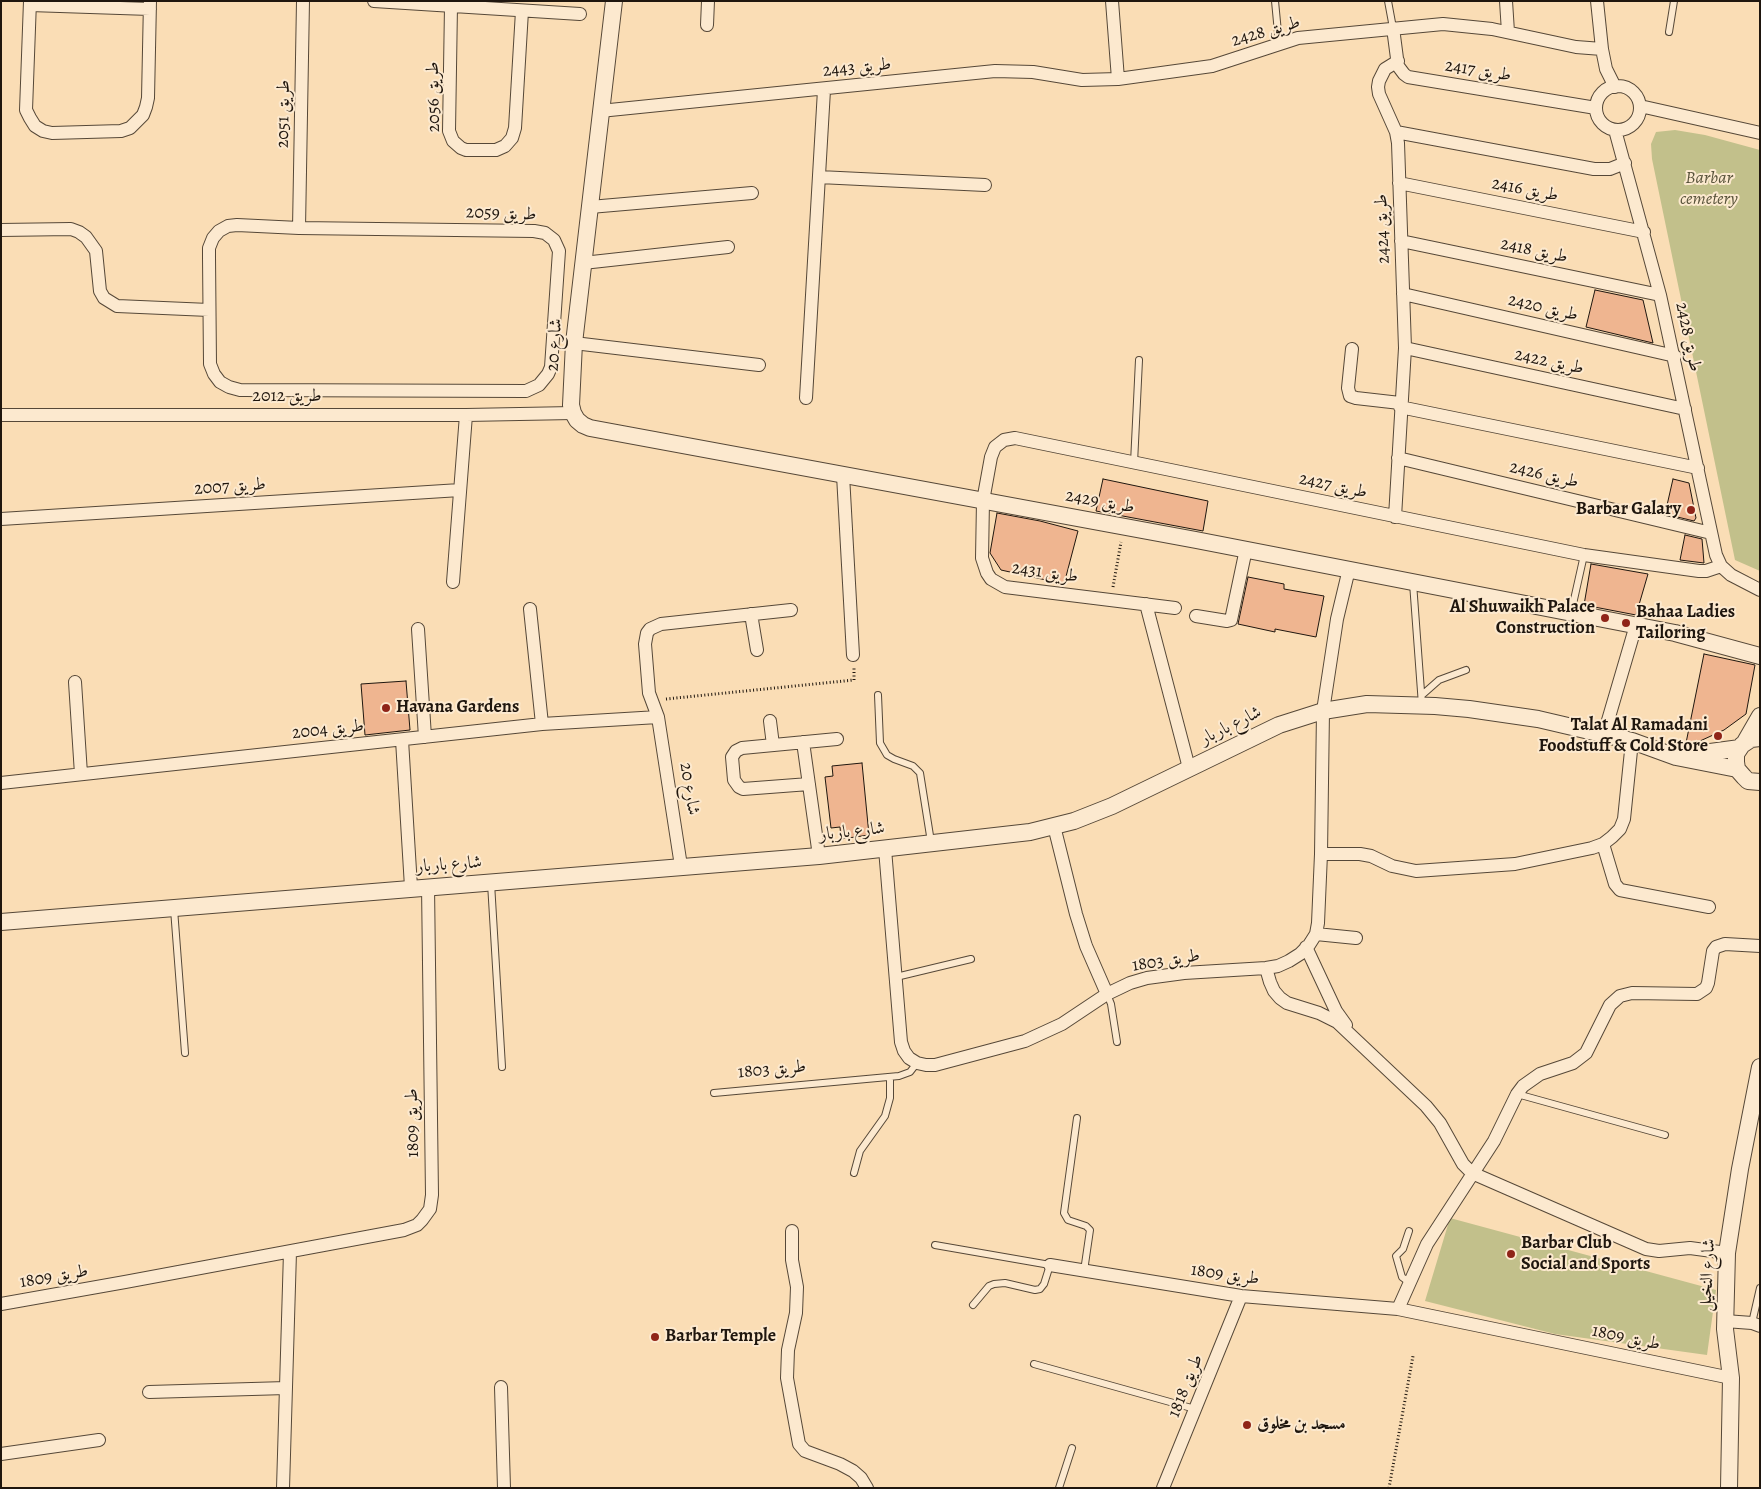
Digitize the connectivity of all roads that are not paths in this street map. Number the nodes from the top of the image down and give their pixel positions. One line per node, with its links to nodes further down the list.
1 (303, 1): 38 (street, طريق 2051)
2 (374, 1): 13 (street)
3 (614, 1): 28 (street, شارع 20)
4 (708, 1): 16 (street)
5 (1112, 1): 23 (street)
6 (1275, 1): 20 (lane)
7 (1388, 1): 17 (lane)
8 (1506, 1): 18 (street)
9 (1597, 1): 21 (street)
10 (1673, 1): 19 (lane)
11 (30, 3): 12 (street); 12 (street)
12 (150, 5)
13 (451, 6): 14 (street); 14 (street, طريق 2056)
14 (522, 11): 15 (street)
15 (580, 14)
16 (706, 25)
17 (1393, 28): 18 (street, طريق 2428); 20 (street, طريق 2428); 22 (street)
18 (1508, 32): 21 (street, طريق 2428)
19 (1669, 32)
20 (1279, 43): 23 (street, طريق 2428)
21 (1602, 49): 24 (street)
22 (1398, 62): 27 (street, طريق 2417); 30 (street, طريق 2424)
23 (1118, 79): 25 (street, طريق 2443)
24 (1615, 87): 26 (street); 27 (street)
25 (824, 90): 28 (street, طريق 2443); 33 (street)
26 (1640, 106): 29 (street); 31 (street)
27 (1596, 108): 29 (street)
28 (600, 111): 37 (street, شارع 20)
29 (1615, 130): 32 (street, طريق 2428)
30 (1396, 132): 32 (street); 34 (street, طريق 2424)
31 (1760, 133)
32 (1625, 163): 40 (street, طريق 2428)
33 (819, 177): 35 (street); 53 (street)
34 (1399, 183): 40 (street, طريق 2416); 41 (street, طريق 2424)
35 (985, 185)
36 (752, 193): 37 (street)
37 (590, 208): 43 (street, شارع 20)
38 (299, 228): 46 (street, طريق 2059); 46 (street, طريق 2059)
39 (1, 230): 46 (street)
40 (1644, 232): 45 (street, طريق 2428)
41 (1401, 241): 44 (street, طريق 2424); 45 (street, طريق 2418)
42 (728, 247): 43 (street)
43 (584, 263): 47 (street, شارع 20)
44 (1403, 294): 48 (street, طريق 2424); 50 (street, طريق 2420)
45 (1660, 295): 50 (street, طريق 2428)
46 (209, 310)
47 (574, 343): 52 (street); 56 (street, شارع 20)
48 (1405, 348): 54 (street, طريق 2424); 55 (street, طريق 2422)
49 (1352, 349): 54 (street)
50 (1675, 356): 55 (street, طريق 2428)
51 (1139, 360): 60 (lane)
52 (759, 366)
53 (806, 398)
54 (1400, 405): 59 (street, طريق 2424); 61 (street)
55 (1685, 409): 61 (street, طريق 2428)
56 (573, 412): 57 (street, طريق 2012); 62 (street)
57 (466, 414): 58 (street, طريق 2012); 63 (street)
58 (1, 415)
59 (1398, 458): 65 (street, طريق 2424); 67 (street, طريق 2426)
60 (1134, 463): 64 (street, طريق 2427); 65 (street, طريق 2427)
61 (1698, 468): 67 (street, طريق 2428)
62 (843, 475): 64 (street, طريق 2429); 85 (street)
63 (460, 490): 66 (street, طريق 2007); 72 (street)
64 (983, 500): 68 (street, طريق 2429); 75 (street, طريق 2431)
65 (1395, 517): 69 (street, طريق 2427)
66 (1, 519)
67 (1711, 533): 70 (street, طريق 2428)
68 (1246, 549): 71 (street, طريق 2429); 81 (street)
69 (1584, 556): 70 (street, طريق 2427); 79 (lane)
70 (1719, 560): 74 (street)
71 (1349, 569): 73 (street, طريق 2429); 91 (street)
72 (453, 582)
73 (1413, 582): 79 (street, طريق 2429); 90 (lane)
74 (1760, 590)
75 (1146, 604): 76 (street, طريق 2431); 105 (street)
76 (1175, 608)
77 (530, 609): 95 (street)
78 (791, 610): 80 (street)
79 (1571, 613): 82 (street, طريق 2429)
80 (752, 614): 84 (street); 93 (street, شارع 20)
81 (1196, 616)
82 (1636, 625): 86 (street, طريق 2429); 96 (street)
83 (418, 629): 97 (street)
84 (757, 650)
85 (853, 655)
86 (1760, 656)
87 (1466, 670): 90 (lane)
88 (75, 682): 106 (street)
89 (878, 695): 111 (lane)
90 (1422, 700): 91 (street, شارع باربار); 96 (street, شارع باربار)
91 (1323, 711): 105 (street, شارع باربار); 114 (street)
92 (1760, 716): 102 (street)
93 (658, 717): 95 (street, طريق 2004); 116 (street, شارع 20)
94 (770, 721): 103 (street)
95 (542, 724): 97 (street, طريق 2004)
96 (1604, 734): 100 (street, شارع باربار)
97 (425, 737): 99 (street, طريق 2004)
98 (837, 739): 101 (street)
99 (402, 740): 106 (street, طريق 2004); 119 (street)
100 (1632, 741): 104 (street, شارع باربار); 112 (street)
101 (804, 742): 103 (street); 109 (street)
102 (1748, 743): 104 (street, شارع باربار); 107 (street)
103 (773, 745): 109 (street)
104 (1676, 757): 107 (street, شارع باربار)
105 (1189, 768): 110 (street, شارع باربار)
106 (81, 774): 108 (street, طريق 2004)
107 (1751, 780)
108 (1, 783)
109 (809, 784): 115 (street)
110 (1054, 826): 111 (street, شارع باربار); 130 (street)
111 (931, 844): 113 (street, شارع باربار)
112 (1598, 846): 114 (street); 121 (street)
113 (886, 849): 115 (street, شارع باربار); 129 (street)
114 (1321, 854): 123 (street)
115 (819, 856): 116 (street, شارع باربار)
116 (681, 866): 117 (street, شارع باربار)
117 (491, 882): 118 (street, شارع باربار); 135 (lane)
118 (428, 886): 119 (street, شارع باربار); 148 (street, طريق 1809)
119 (411, 887): 120 (street, شارع باربار)
120 (174, 907): 122 (street, شارع باربار); 133 (lane)
121 (1709, 907)
122 (1, 922)
123 (1316, 934): 124 (street); 126 (street, طريق 1803)
124 (1356, 938)
125 (1760, 946): 139 (street)
126 (1306, 947): 128 (street, طريق 1803); 131 (street)
127 (971, 959): 129 (lane)
128 (1266, 968): 130 (street, طريق 1803); 131 (street)
129 (896, 977): 134 (street)
130 (1107, 994): 132 (lane); 134 (street, طريق 1803)
131 (1354, 1036): 144 (street)
132 (1117, 1042)
133 (185, 1053)
134 (917, 1063): 137 (lane, طريق 1803)
135 (502, 1067)
136 (1760, 1067): 140 (street, شارع النخيل)
137 (890, 1077): 138 (lane, طريق 1803); 143 (lane)
138 (714, 1093)
139 (1517, 1094): 142 (lane); 144 (street)
140 (1756, 1104): 149 (street, شارع النخيل)
141 (1077, 1118): 151 (lane)
142 (1665, 1135)
143 (854, 1173)
144 (1472, 1173): 149 (street); 152 (street)
145 (1409, 1230): 152 (lane)
146 (792, 1231): 171 (street)
147 (935, 1245): 150 (lane)
148 (290, 1252): 155 (street, طريق 1809); 163 (street)
149 (1727, 1253): 158 (street, شارع النخيل)
150 (1050, 1265): 151 (street, طريق 1809); 156 (lane)
151 (1084, 1271): 154 (street, طريق 1809)
152 (1410, 1283): 157 (street)
153 (1760, 1288): 159 (lane)
154 (1240, 1296): 157 (street, طريق 1809); 165 (street, طريق 1818)
155 (1, 1304)
156 (973, 1304)
157 (1398, 1309): 161 (street, طريق 1809)
158 (1725, 1325): 159 (street); 161 (street, شارع النخيل)
159 (1757, 1326)
160 (1034, 1364): 165 (lane)
161 (1730, 1378): 174 (street, شارع النخيل)
162 (501, 1387): 170 (street)
163 (286, 1388): 164 (street); 169 (street)
164 (149, 1392)
165 (1195, 1409): 173 (street, طريق 1818)
166 (99, 1440): 168 (street)
167 (1072, 1448): 172 (lane)
168 (1, 1454)
169 (283, 1488)
170 (504, 1488)
171 (867, 1488)
172 (1059, 1488)
173 (1163, 1488)
174 (1729, 1488)

